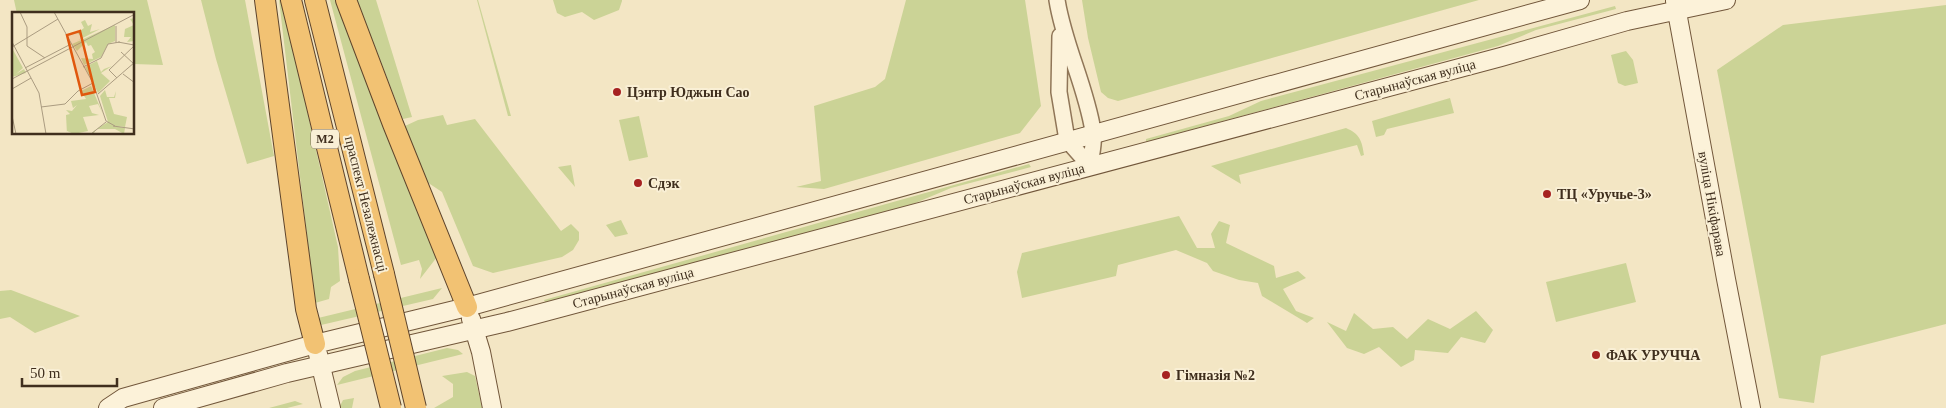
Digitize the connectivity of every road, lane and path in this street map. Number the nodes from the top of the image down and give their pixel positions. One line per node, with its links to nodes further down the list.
1 (265, 0): 15 (highway)
2 (291, 0): 20 (highway, праспект Незалежнасці / М2, bridge)
3 (315, 0): 21 (highway, праспект Незалежнасці / М2, bridge)
4 (346, 0): 13 (highway)
5 (1057, 0): 9 (street)
6 (1580, 0): 10 (main road, Старынаўская вуліца)
7 (1726, 0): 8 (main road, Старынаўская вуліца)
8 (1676, 5): 12 (main road, Старынаўская вуліца); 23 (main road, вуліца Нікіфарава)
9 (1060, 24): 10 (street); 11 (street)
10 (1094, 133): 11 (main road, Старынаўская вуліца); 12 (street)
11 (1067, 140): 12 (street); 13 (main road, Старынаўская вуліца)
12 (1090, 166): 14 (main road, Старынаўская вуліца)
13 (467, 307): 14 (main road); 15 (main road, Старынаўская вуліца)
14 (474, 330): 16 (main road, Старынаўская вуліца); 22 (main road)
15 (315, 344): 16 (main road); 17 (main road, Старынаўская вуліца)
16 (321, 365): 18 (main road, Старынаўская вуліца); 19 (main road)
17 (108, 408)
18 (162, 408)
19 (331, 408)
20 (391, 408)
21 (416, 408)
22 (492, 408)
23 (1751, 408)

